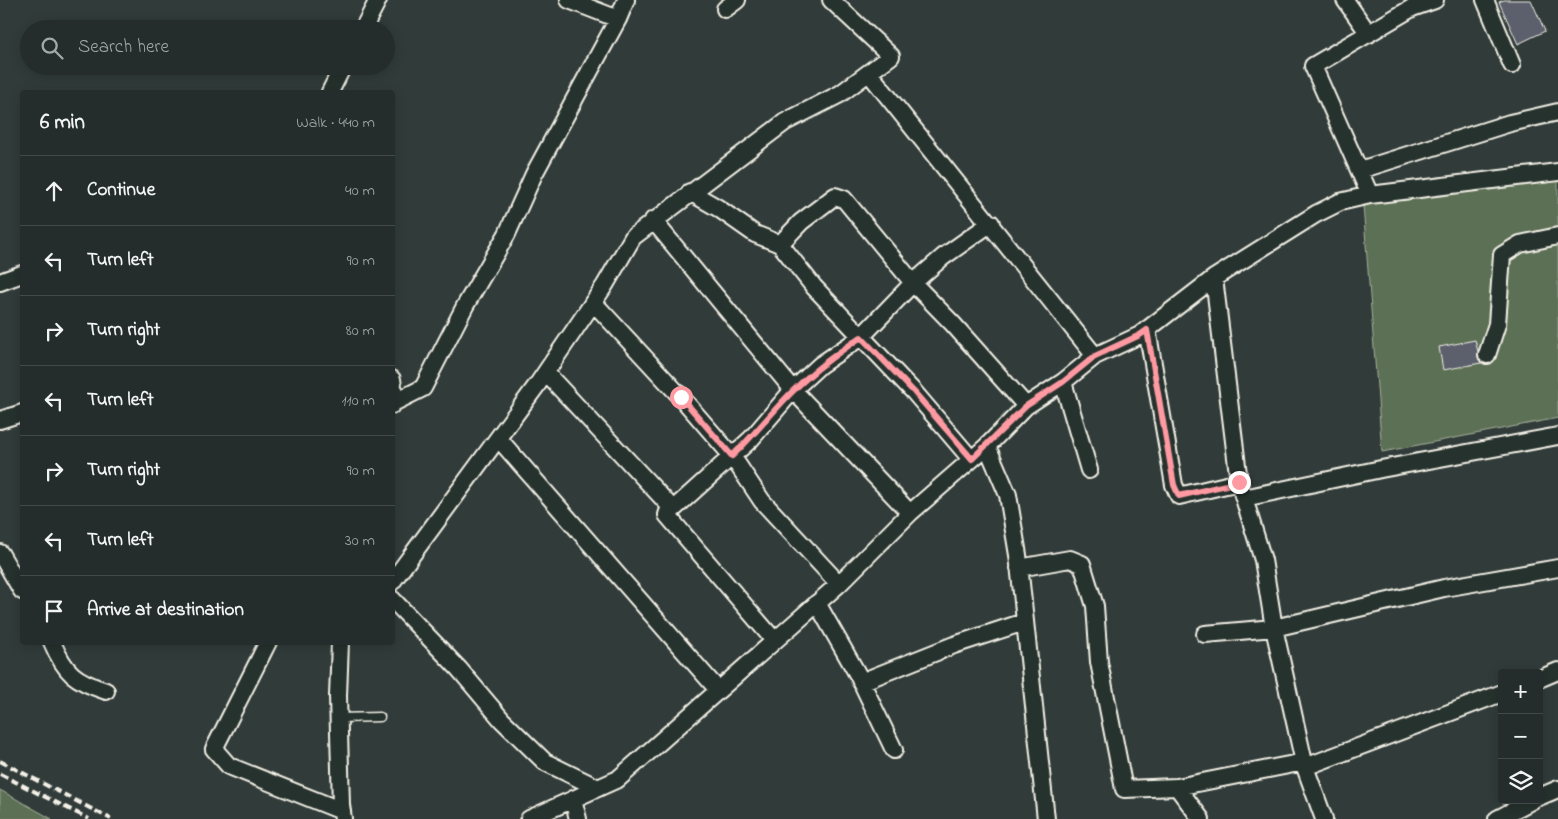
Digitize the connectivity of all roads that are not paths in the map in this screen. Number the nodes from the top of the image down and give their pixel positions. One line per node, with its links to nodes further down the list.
1 (378, 0): 8 (street)
2 (569, 0): 9 (street)
3 (626, 0): 9 (street)
4 (831, 0): 12 (street)
5 (1345, 0): 10 (street)
6 (1435, 0): 10 (street)
7 (1485, 0): 11 (street)
8 (368, 20)
9 (618, 20): 36 (street)
10 (1368, 34): 16 (street)
11 (1512, 65)
12 (869, 73): 18 (street); 21 (street)
13 (339, 75): 14 (street)
14 (331, 90)
15 (1558, 112): 16 (street)
16 (1360, 170): 19 (street)
17 (1558, 172): 19 (street)
18 (690, 192): 20 (street); 23 (street)
19 (1370, 195): 25 (street)
20 (653, 220): 28 (street); 35 (street)
21 (991, 223): 27 (street); 31 (street)
22 (1558, 236): 32 (street)
23 (780, 244): 27 (street); 30 (street)
24 (20, 275): 26 (street)
25 (1214, 278): 29 (street); 46 (street)
26 (0, 282)
27 (914, 283): 30 (street); 37 (street)
28 (593, 302): 33 (street); 43 (street)
29 (1147, 330): 31 (street); 46 (street)
30 (861, 337): 35 (street); 44 (street)
31 (1095, 356): 34 (street)
32 (1487, 356)
33 (546, 373): 41 (street); 49 (street)
34 (1063, 382): 37 (street); 45 (street)
35 (793, 390): 43 (street); 48 (street)
36 (395, 403)
37 (1026, 406): 42 (street)
38 (20, 414): 39 (street)
39 (0, 420)
40 (1558, 436): 47 (street)
41 (498, 438): 53 (street); 68 (street)
42 (986, 446): 44 (street); 51 (street)
43 (732, 456): 49 (street); 54 (street)
44 (972, 459): 48 (street)
45 (1089, 470)
46 (1239, 482): 47 (street)
47 (1244, 498): 59 (street)
48 (910, 514): 54 (street)
49 (666, 515): 61 (street)
50 (0, 553): 55 (street)
51 (1019, 568): 58 (street); 75 (street)
52 (1558, 568): 59 (street)
53 (395, 578)
54 (839, 584): 57 (street)
55 (20, 588)
56 (395, 602): 76 (street)
57 (817, 603): 61 (street); 67 (street)
58 (1024, 622): 67 (street); 84 (street)
59 (1274, 628): 60 (street); 74 (street)
60 (1205, 634)
61 (774, 640): 68 (street)
62 (54, 645): 69 (street)
63 (266, 645): 81 (street)
64 (340, 645): 72 (street)
65 (1558, 671): 66 (street)
66 (1543, 677)
67 (861, 682): 73 (street)
68 (718, 690): 76 (street)
69 (106, 691)
70 (1498, 694): 74 (street)
71 (380, 717): 72 (lane)
72 (338, 718): 81 (street)
73 (894, 750)
74 (1304, 764): 75 (street); 86 (street)
75 (1177, 787): 85 (street)
76 (598, 788): 79 (street)
77 (1558, 789): 78 (street)
78 (1543, 795)
79 (574, 799): 82 (street); 83 (street)
80 (1525, 804): 87 (street)
81 (343, 815)
82 (529, 819)
83 (578, 819)
84 (1046, 819)
85 (1201, 819)
86 (1324, 819)
87 (1497, 819)

